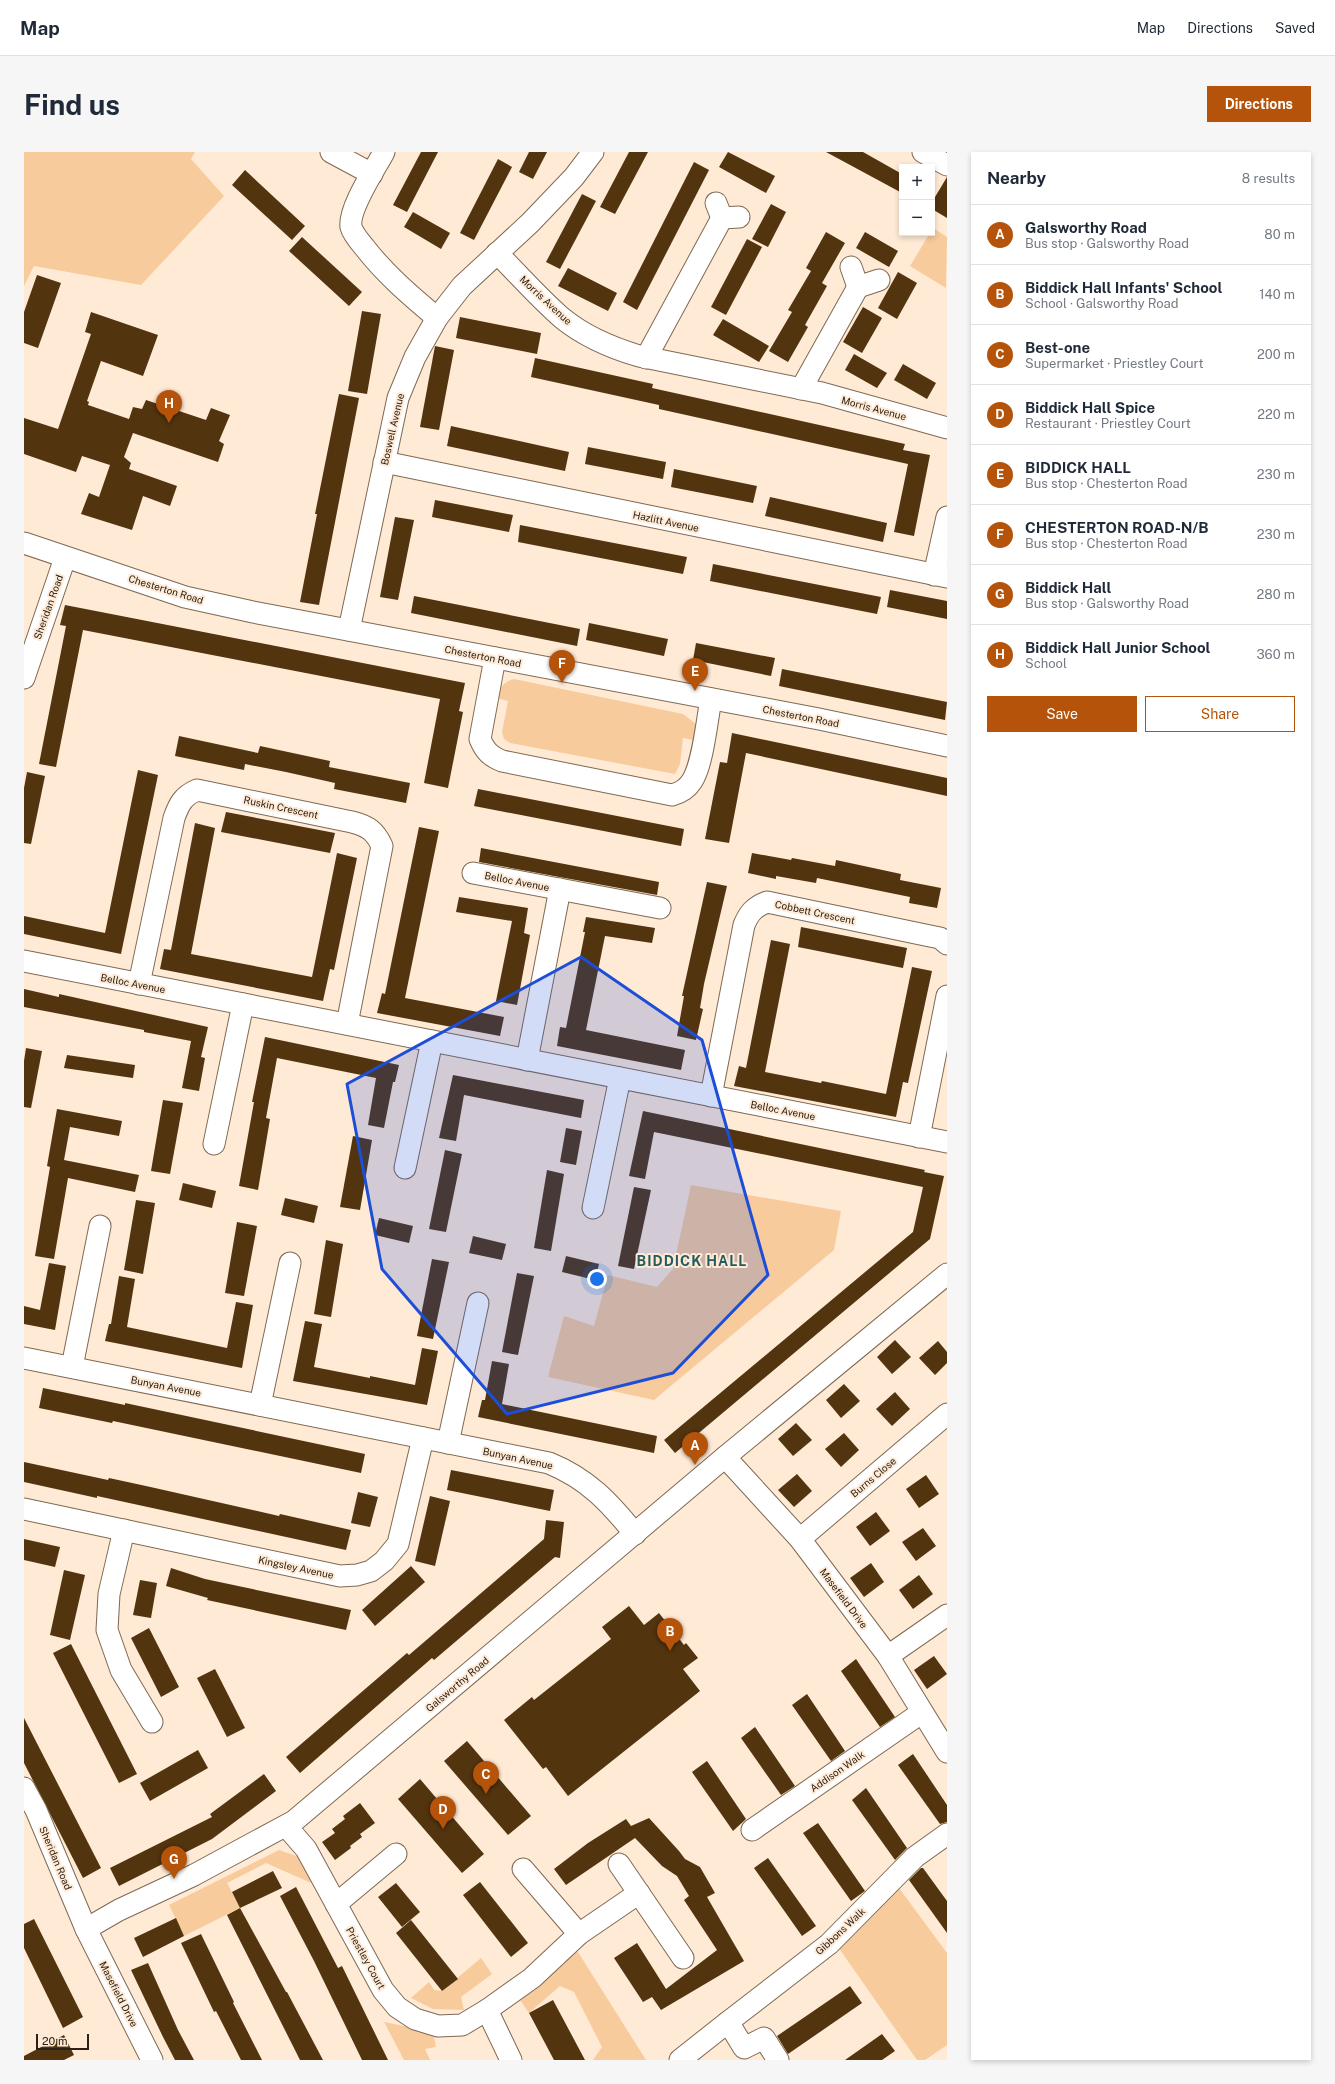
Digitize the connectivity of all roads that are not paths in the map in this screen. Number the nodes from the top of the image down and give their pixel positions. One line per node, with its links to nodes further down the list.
1 (331, 152): 6 (street)
2 (384, 152): 6 (street)
3 (593, 152): 8 (street, Boswell Avenue)
4 (923, 152): 5 (street)
5 (947, 165)
6 (372, 174): 12 (street)
7 (726, 213): 13 (street)
8 (497, 253): 12 (street, Boswell Avenue); 13 (street, Morris Avenue)
9 (851, 267): 11 (street)
10 (879, 280): 11 (street)
11 (858, 287): 14 (street)
12 (437, 318): 16 (street, Boswell Avenue)
13 (646, 358): 14 (street, Morris Avenue)
14 (801, 389): 15 (street, Morris Avenue)
15 (947, 428)
16 (384, 462): 20 (street, Hazlitt Avenue); 21 (street, Boswell Avenue)
17 (947, 517): 20 (street)
18 (24, 543): 19 (street, Chesterton Road)
19 (65, 558): 21 (street, Chesterton Road); 23 (street, Sheridan Road)
20 (941, 576)
21 (349, 630): 22 (street, Chesterton Road)
22 (495, 658): 24 (street, Chesterton Road); 24 (street)
23 (24, 678)
24 (711, 699): 25 (street, Chesterton Road)
25 (947, 746)
26 (473, 873): 27 (street, Belloc Avenue)
27 (560, 889): 28 (street, Belloc Avenue); 36 (street, Belloc Avenue)
28 (660, 908)
29 (947, 944): 38 (street, Cobbett Crescent)
30 (24, 961): 31 (street, Belloc Avenue)
31 (139, 984): 33 (street, Belloc Avenue); 34 (street, Ruskin Crescent)
32 (947, 996): 39 (street)
33 (242, 1004): 34 (street, Belloc Avenue); 41 (street)
34 (347, 1024): 35 (street, Belloc Avenue)
35 (432, 1041): 36 (street, Belloc Avenue); 42 (street)
36 (527, 1060): 37 (street, Belloc Avenue)
37 (620, 1078): 38 (street, Belloc Avenue); 43 (street)
38 (711, 1096): 39 (street, Belloc Avenue)
39 (919, 1137): 40 (street, Belloc Avenue)
40 (947, 1142)
41 (214, 1144)
42 (405, 1168)
43 (592, 1208)
44 (100, 1226): 49 (street)
45 (290, 1264): 50 (street)
46 (947, 1274): 54 (street, Galsworthy Road)
47 (478, 1303): 53 (street)
48 (24, 1358): 49 (street, Bunyan Avenue)
49 (72, 1367): 50 (street, Bunyan Avenue)
50 (260, 1405): 52 (street, Bunyan Avenue)
51 (947, 1414): 58 (street, Burns Close)
52 (423, 1438): 53 (street, Bunyan Avenue); 56 (street, Kingsley Avenue)
53 (448, 1443): 57 (street, Bunyan Avenue)
54 (725, 1457): 57 (street, Galsworthy Road); 58 (street, Masefield Drive)
55 (24, 1509): 56 (street, Kingsley Avenue)
56 (124, 1530): 62 (street)
57 (635, 1534): 65 (street, Galsworthy Road)
58 (800, 1539): 60 (street, Masefield Drive)
59 (947, 1615): 60 (street)
60 (888, 1656): 61 (street, Masefield Drive)
61 (921, 1712): 63 (street, Masefield Drive); 66 (street, Addison Walk)
62 (152, 1722)
63 (947, 1752)
64 (24, 1788): 73 (street, Sheridan Road)
65 (286, 1826): 72 (street, Priestley Court); 73 (street, Galsworthy Road)
66 (752, 1830)
67 (947, 1834): 77 (street, Gibbons Walk)
68 (396, 1854): 72 (street)
69 (619, 1864): 71 (street)
70 (523, 1869): 74 (street)
71 (639, 1894): 74 (street, Priestley Court); 75 (street)
72 (336, 1904): 76 (street, Priestley Court)
73 (86, 1929): 78 (street, Masefield Drive)
74 (579, 1934): 76 (street, Priestley Court)
75 (683, 1958)
76 (487, 2010): 79 (street)
77 (728, 2022): 80 (street, Gibbons Walk); 81 (street)
78 (144, 2057)
79 (511, 2060)
80 (680, 2060)
81 (778, 2060)

